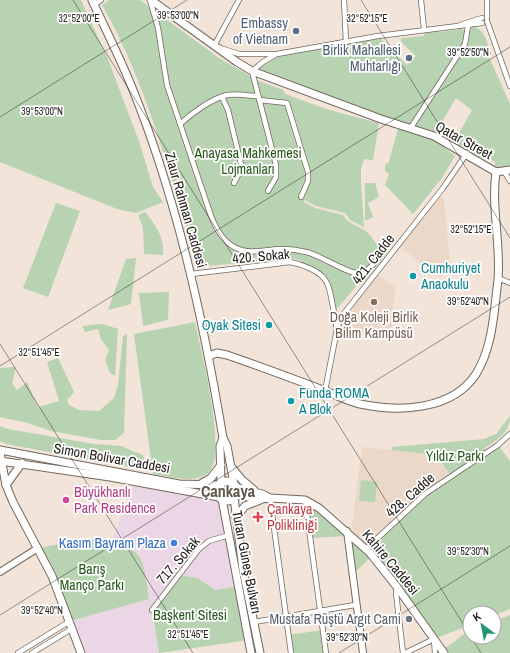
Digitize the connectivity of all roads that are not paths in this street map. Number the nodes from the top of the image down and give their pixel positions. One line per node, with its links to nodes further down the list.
1 (101, 0): 7 (street)
2 (150, 0): 13 (main road, Qatar Street); 19 (street)
3 (240, 0): 13 (street)
4 (344, 0): 12 (street)
5 (421, 0): 11 (street)
6 (486, 0): 8 (street)
7 (93, 2): 29 (main road, Ziaur Rahman Caddesi)
8 (484, 20): 9 (street); 10 (street); 16 (street)
9 (457, 26): 10 (street); 11 (street)
10 (468, 26): 20 (street)
11 (424, 29): 12 (street)
12 (346, 42): 14 (street)
13 (214, 46): 14 (street); 15 (main road, Qatar Street)
14 (277, 54): 15 (street)
15 (252, 71): 18 (street); 20 (main road, Qatar Street)
16 (509, 83)
17 (222, 97): 18 (street); 19 (street); 25 (street)
18 (259, 98): 26 (street); 27 (street)
19 (180, 124): 28 (street)
20 (410, 128): 21 (main road, Qatar Street)
21 (467, 153): 23 (main road, Qatar Street); 32 (street, 421. Cadde)
22 (507, 170): 23 (main road); 24 (street)
23 (496, 172): 30 (main road, Qatar Street)
24 (510, 181)
25 (234, 183)
26 (268, 191)
27 (301, 197)
28 (383, 251)
29 (191, 274): 32 (street, 420. Sokak); 33 (main road, Ziaur Rahman Caddesi)
30 (498, 278): 31 (street); 34 (main road, Qatar Street)
31 (510, 283)
32 (336, 329): 34 (street, 421. Cadde)
33 (209, 356): 34 (main road, Qatar Street); 36 (main road, Ziaur Rahman Caddesi)
34 (325, 391)
35 (510, 434): 57 (street, 428. Cadde)
36 (223, 438): 40 (main road, Ziaur Rahman Caddesi); 41 (main road, Ziaur Rahman Caddesi)
37 (0, 450): 43 (main road, Simon Bolivar Caddesi)
38 (1, 458): 39 (main road, Simon Bolivar Caddesi); 44 (main road)
39 (22, 463): 44 (main road); 49 (main road, Simon Bolivar Caddesi)
40 (230, 464): 46 (main road, Ziaur Rahman Caddesi); 48 (main road)
41 (221, 465): 43 (main road); 45 (main road, Ziaur Rahman Caddesi)
42 (0, 479): 44 (main road)
43 (202, 483): 45 (main road, Simon Bolivar Caddesi)
44 (3, 484): 56 (main road)
45 (220, 484): 46 (main road); 49 (main road)
46 (235, 486): 47 (main road); 48 (main road)
47 (235, 496): 48 (main road); 49 (main road); 53 (main road, Turan Güneş Bulvarı)
48 (261, 496): 50 (main road, Kahire Caddesi); 53 (main road)
49 (220, 498): 52 (main road, Turan Güneş Bulvarı)
50 (270, 498): 51 (main road, Kahire Caddesi); 63 (street)
51 (305, 500): 54 (main road, Kahire Caddesi); 62 (street)
52 (225, 515): 53 (main road); 55 (main road, Turan Güneş Bulvarı)
53 (236, 515): 64 (main road, Turan Güneş Bulvarı)
54 (347, 531): 57 (main road, Kahire Caddesi); 60 (street)
55 (229, 535): 61 (street, 717. Sokak); 70 (main road, Turan Güneş Bulvarı)
56 (38, 548): 58 (street); 65 (main road)
57 (366, 550): 59 (main road, Kahire Caddesi)
58 (0, 572)
59 (397, 587): 66 (main road, Kahire Caddesi); 75 (street)
60 (355, 605): 62 (street); 74 (street)
61 (152, 610)
62 (320, 611): 63 (street); 73 (street)
63 (285, 617): 64 (street); 72 (street)
64 (254, 622): 71 (main road, Turan Güneş Bulvarı)
65 (72, 625): 67 (street); 68 (street); 69 (main road)
66 (434, 639): 75 (street); 76 (street); 77 (main road, Kahire Caddesi)
67 (18, 653)
68 (32, 653)
69 (81, 653)
70 (251, 653)
71 (260, 653)
72 (291, 653)
73 (326, 653)
74 (362, 653)
75 (404, 653)
76 (435, 653)
77 (444, 653)

